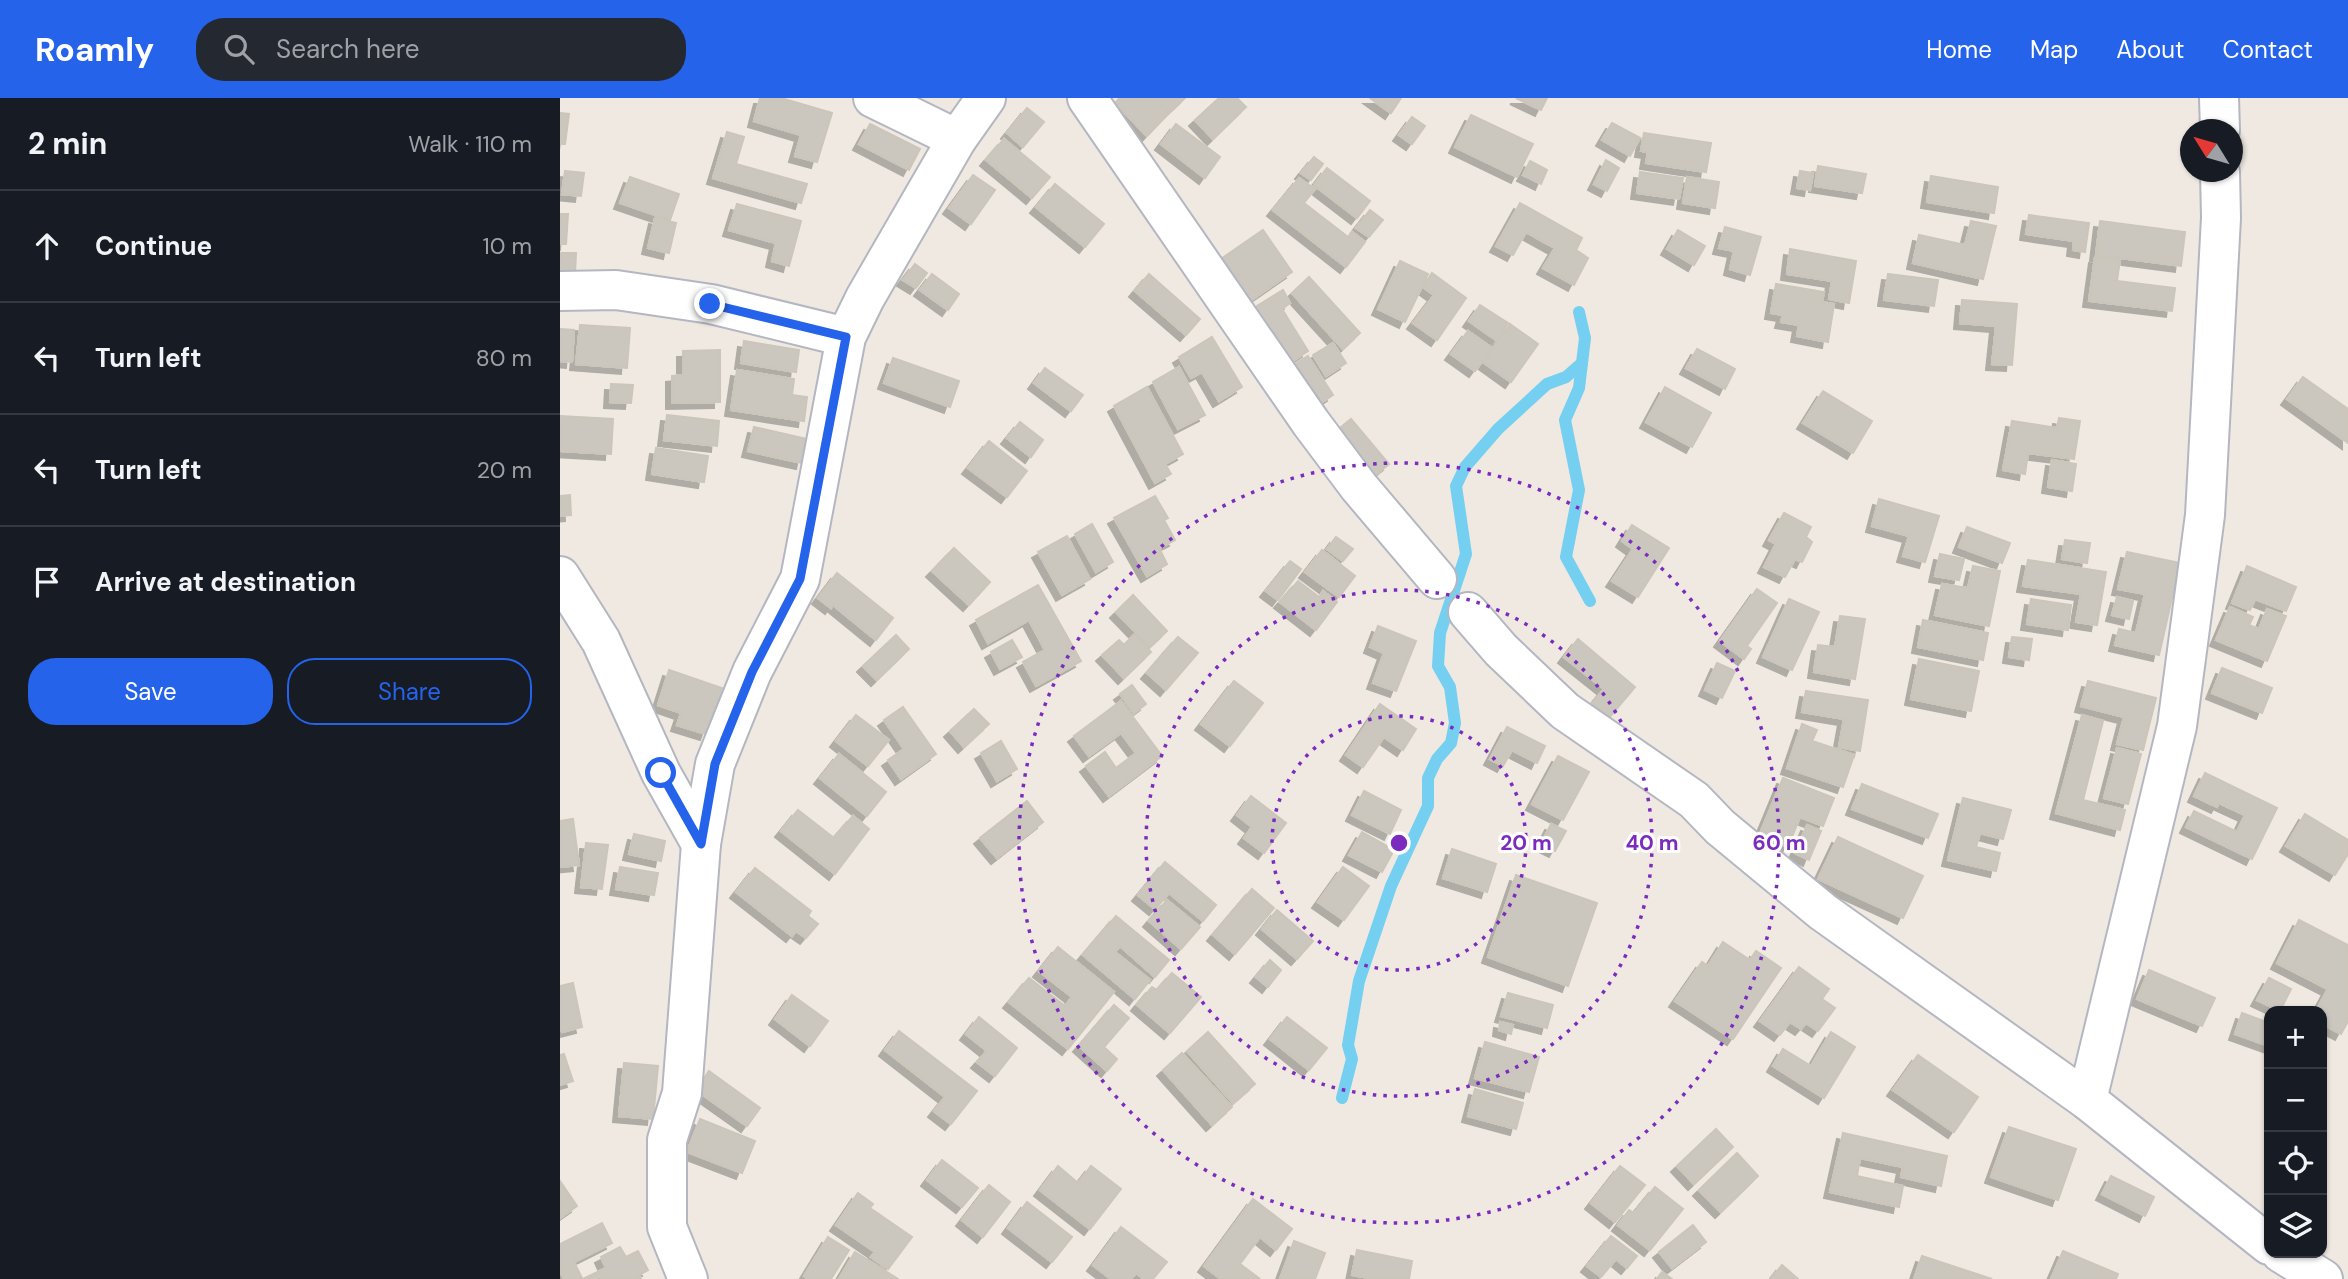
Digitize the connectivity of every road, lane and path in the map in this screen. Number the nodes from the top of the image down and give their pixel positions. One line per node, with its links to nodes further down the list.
1 (873, 98): 6 (street)
2 (986, 98): 6 (street)
3 (1087, 98): 11 (street)
4 (2220, 98): 5 (street)
5 (2220, 119)
6 (957, 139): 9 (street)
7 (2220, 182): 14 (street)
8 (560, 291): 9 (street)
9 (846, 337): 13 (street)
10 (560, 576): 13 (street)
11 (1437, 579)
12 (1468, 612): 14 (street)
13 (701, 844): 17 (street)
14 (2087, 1100): 15 (street)
15 (2264, 1241)
16 (2289, 1258): 18 (street)
17 (688, 1279)
18 (2323, 1279)

